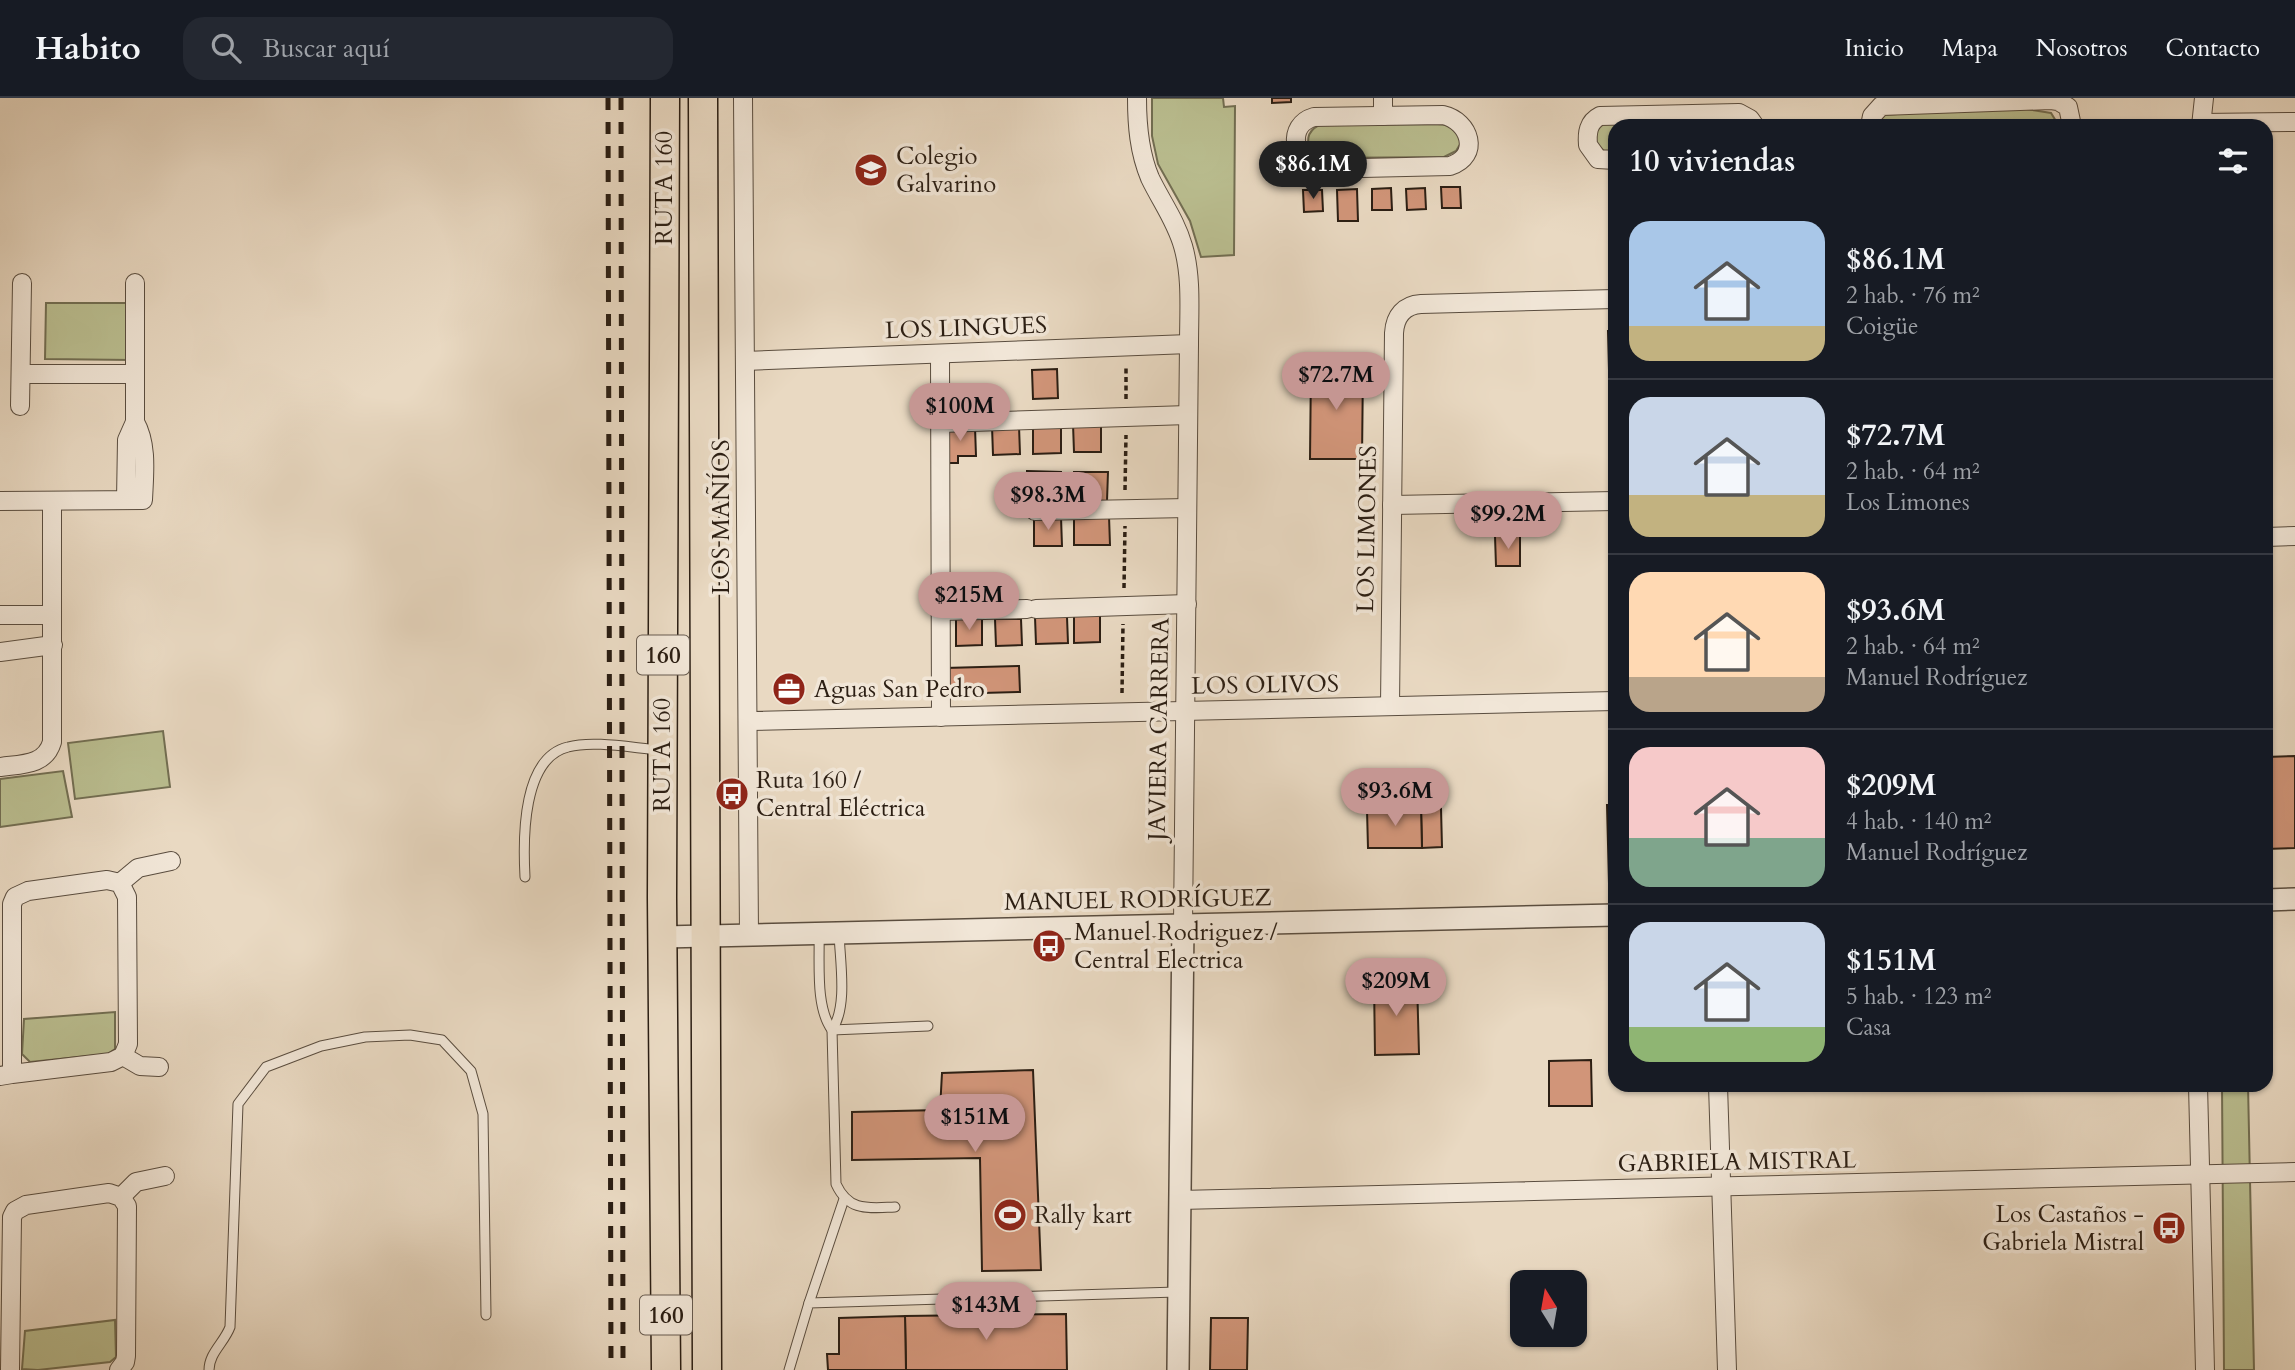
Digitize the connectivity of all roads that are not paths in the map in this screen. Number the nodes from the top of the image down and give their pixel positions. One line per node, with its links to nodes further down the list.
1 (665, 98): 46 (highway, RUTA 160 / 160)
2 (703, 98): 57 (highway, RUTA 160 / 160)
3 (743, 98): 21 (street, LOS MAÑÍOS)
4 (1137, 98): 19 (street, JAVIERA CARRERA)
5 (2204, 98): 12 (street)
6 (1959, 101): 10 (street); 11 (street)
7 (1732, 106): 9 (street); 15 (street)
8 (1383, 107): 8 (street)
9 (1749, 119)
10 (1871, 119)
11 (2071, 119)
12 (2202, 119)
13 (2273, 122): 14 (street)
14 (2295, 122)
15 (1608, 160)
16 (135, 283): 23 (street)
17 (22, 284): 22 (street)
18 (1608, 299): 30 (street, LOS LIMONES)
19 (1189, 344): 20 (street, LOS LINGUES); 25 (street, JAVIERA CARRERA)
20 (940, 354): 21 (street, LOS LINGUES); 26 (street)
21 (745, 361): 45 (street, LOS MAÑÍOS)
22 (20, 374): 23 (street); 24 (street)
23 (135, 374): 29 (street)
24 (20, 406)
25 (1188, 415): 26 (street); 31 (street, JAVIERA CARRERA)
26 (940, 423): 36 (street)
27 (1608, 500): 30 (street)
28 (0, 501): 29 (street)
29 (52, 501): 38 (street)
30 (1392, 505): 42 (street, LOS LIMONES)
31 (1188, 508): 32 (street); 35 (street, JAVIERA CARRERA)
32 (1035, 510)
33 (2295, 536): 34 (street)
34 (2273, 537)
35 (1187, 604): 36 (street); 43 (street, JAVIERA CARRERA)
36 (940, 611): 44 (street)
37 (0, 615): 38 (street)
38 (52, 615): 39 (street)
39 (52, 645): 40 (street); 47 (street)
40 (0, 652)
41 (1608, 701): 42 (street, LOS OLIVOS)
42 (1390, 706): 43 (street, LOS OLIVOS)
43 (1186, 711): 44 (street, LOS OLIVOS); 54 (street, JAVIERA CARRERA)
44 (941, 717): 45 (street, LOS OLIVOS)
45 (748, 722): 56 (street, LOS MAÑÍOS)
46 (662, 750): 49 (lane); 58 (highway, RUTA 160 / 160)
47 (0, 767)
48 (171, 861): 50 (street)
49 (525, 877)
50 (120, 883): 61 (street); 63 (street)
51 (2295, 899): 52 (street)
52 (2273, 900)
53 (1608, 915): 54 (street, MANUEL RODRÍGUEZ)
54 (1183, 925): 55 (street, MANUEL RODRÍGUEZ); 72 (street, JAVIERA CARRERA)
55 (829, 933): 56 (street, MANUEL RODRÍGUEZ); 60 (lane); 60 (lane)
56 (749, 935): 57 (street, MANUEL RODRÍGUEZ)
57 (706, 936): 58 (street, MANUEL RODRÍGUEZ); 81 (highway, RUTA 160 / 160)
58 (663, 937): 80 (highway, RUTA 160 / 160)
59 (928, 1026): 60 (lane)
60 (832, 1030): 71 (lane)
61 (123, 1056): 62 (street); 63 (street)
62 (159, 1067)
63 (6, 1075)
64 (1718, 1092): 69 (street)
65 (2198, 1092): 67 (street)
66 (2295, 1172): 67 (street, GABRIELA MISTRAL)
67 (2200, 1175): 69 (street, GABRIELA MISTRAL); 85 (street)
68 (165, 1176): 70 (street)
69 (1720, 1187): 72 (street, GABRIELA MISTRAL); 84 (street)
70 (121, 1197): 77 (street); 78 (street)
71 (845, 1199): 73 (lane); 75 (lane)
72 (1180, 1200): 74 (street, JAVIERA CARRERA)
73 (895, 1207)
74 (1179, 1292): 75 (lane); 83 (street, JAVIERA CARRERA)
75 (809, 1303): 82 (lane)
76 (486, 1315): 79 (lane)
77 (10, 1370)
78 (119, 1370)
79 (209, 1370)
80 (666, 1370)
81 (707, 1370)
82 (789, 1370)
83 (1178, 1370)
84 (1727, 1370)
85 (2205, 1370)

